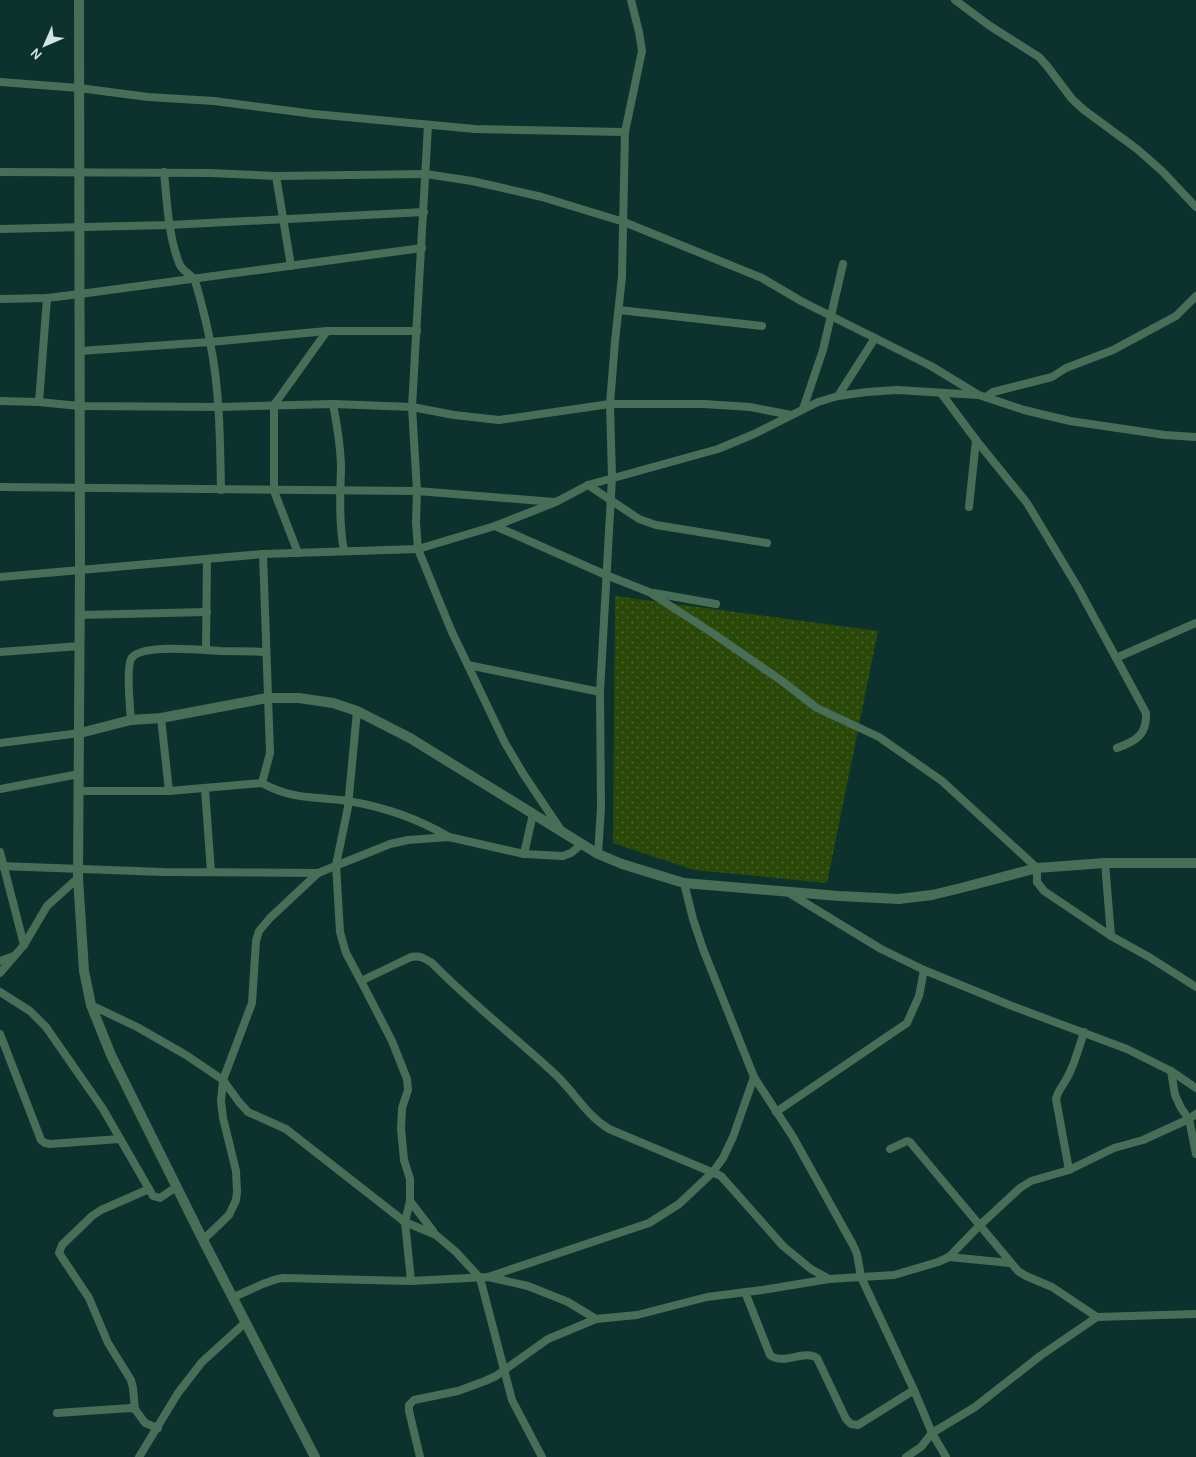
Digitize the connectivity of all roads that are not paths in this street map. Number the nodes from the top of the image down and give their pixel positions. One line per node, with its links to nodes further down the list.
1 (79, 0): 5 (street)
2 (631, 0): 7 (street)
3 (956, 0): 13 (street)
4 (0, 82): 5 (street)
5 (79, 88): 6 (street); 10 (street)
6 (428, 125): 7 (street); 11 (street)
7 (625, 132): 16 (street)
8 (0, 172): 10 (street)
9 (164, 172): 10 (street); 12 (street); 17 (street)
10 (81, 173): 19 (street)
11 (426, 174): 12 (street); 14 (street); 16 (street)
12 (276, 176): 15 (street)
13 (1196, 207)
14 (424, 212): 15 (street); 20 (street)
15 (282, 220): 17 (street); 22 (street)
16 (624, 222): 28 (street); 29 (street)
17 (169, 225): 19 (street); 23 (street)
18 (0, 228): 19 (street)
19 (81, 228): 24 (street)
20 (422, 248): 22 (street); 32 (street)
21 (842, 264): 29 (street)
22 (291, 266): 23 (street)
23 (194, 280): 24 (street); 34 (street)
24 (80, 294): 26 (street); 35 (street)
25 (1196, 296): 38 (street)
26 (47, 298): 27 (street); 40 (street)
27 (0, 300)
28 (618, 310): 30 (street); 42 (street)
29 (832, 315): 33 (street); 47 (street)
30 (762, 326)
31 (327, 330): 32 (street); 34 (street); 43 (street)
32 (417, 331): 46 (street)
33 (875, 338): 37 (street); 38 (street)
34 (210, 342): 35 (street); 45 (street)
35 (80, 351): 44 (street)
36 (941, 393): 37 (street); 38 (street); 50 (street)
37 (838, 396): 47 (street)
38 (982, 396): 49 (street)
39 (0, 401): 40 (street)
40 (39, 402): 44 (street)
41 (333, 404): 43 (street); 46 (street); 57 (street)
42 (610, 404): 46 (street); 48 (street); 51 (street)
43 (274, 405): 45 (street); 56 (street)
44 (79, 406): 45 (street); 54 (street)
45 (219, 407): 55 (street)
46 (412, 407): 58 (street)
47 (803, 409): 48 (street)
48 (791, 415): 51 (street)
49 (1196, 437)
50 (976, 440): 61 (street); 81 (street)
51 (612, 478): 52 (street); 59 (street)
52 (588, 486): 59 (street); 60 (street)
53 (0, 487): 54 (street)
54 (79, 488): 55 (street); 69 (street)
55 (221, 490): 56 (street)
56 (274, 490): 57 (street); 66 (street)
57 (339, 491): 58 (street); 65 (street)
58 (417, 491): 60 (street); 64 (street)
59 (610, 499): 63 (street); 70 (street)
60 (556, 502): 62 (street)
61 (970, 507)
62 (495, 526): 64 (street); 70 (street)
63 (767, 542)
64 (418, 549): 65 (street); 82 (street)
65 (344, 551): 66 (street)
66 (298, 552): 67 (street)
67 (263, 554): 68 (street); 80 (street)
68 (207, 559): 69 (street); 74 (street)
69 (80, 570): 71 (street); 75 (street)
70 (606, 575): 72 (street); 83 (street)
71 (0, 577)
72 (649, 592): 73 (street); 109 (street)
73 (716, 604)
74 (206, 612): 75 (street); 78 (street)
75 (80, 615): 77 (street)
76 (1196, 623): 81 (street)
77 (80, 646): 79 (street); 88 (street)
78 (206, 648): 80 (street); 87 (street)
79 (0, 652)
80 (266, 652): 84 (street)
81 (1116, 658): 90 (street)
82 (468, 665): 83 (street); 99 (street)
83 (600, 692): 104 (street)
84 (267, 698): 85 (street); 86 (street); 92 (street)
85 (357, 711): 97 (street); 98 (street)
86 (161, 718): 87 (street); 96 (street)
87 (131, 720): 88 (street)
88 (80, 733): 89 (street); 91 (street)
89 (0, 743)
90 (1117, 748)
91 (79, 774): 93 (street); 95 (street)
92 (262, 783): 94 (street); 97 (street)
93 (0, 789)
94 (205, 789): 96 (street); 110 (street)
95 (79, 791): 96 (street); 111 (street)
96 (169, 791)
97 (348, 801): 100 (street); 107 (street)
98 (533, 814): 99 (street); 103 (street)
99 (562, 831): 101 (street)
100 (449, 837): 103 (street); 107 (street)
101 (582, 844): 103 (street); 104 (street)
102 (0, 852): 108 (street)
103 (524, 854)
104 (598, 854): 113 (street)
105 (1196, 862): 106 (street)
106 (1105, 863): 109 (street); 115 (street)
107 (336, 865): 112 (street); 121 (street)
108 (2, 866): 111 (street); 116 (street)
109 (1037, 868): 114 (street); 115 (street)
110 (211, 872): 111 (street); 112 (street)
111 (78, 873): 116 (street); 124 (street)
112 (318, 873): 129 (street)
113 (684, 883): 114 (street); 128 (street)
114 (786, 892): 119 (street)
115 (1111, 936): 122 (street)
116 (24, 946): 117 (street)
117 (16, 955): 118 (street); 120 (street)
118 (0, 961)
119 (924, 970): 125 (street); 133 (street)
120 (0, 973)
121 (361, 981): 140 (street); 143 (street)
122 (1196, 987)
123 (0, 992): 136 (street)
124 (91, 1005): 129 (street); 141 (street)
125 (1084, 1032): 127 (street); 139 (street)
126 (0, 1034): 136 (street)
127 (1171, 1071): 130 (street); 135 (street)
128 (754, 1077): 133 (street); 140 (street)
129 (222, 1080): 144 (street); 147 (street)
130 (1186, 1081): 131 (street); 132 (street)
131 (1196, 1083)
132 (1196, 1088)
133 (776, 1112): 151 (street)
134 (1196, 1114): 135 (street)
135 (1189, 1120): 138 (street); 139 (street)
136 (120, 1138): 142 (street)
137 (890, 1149): 145 (street)
138 (1196, 1154)
139 (1069, 1170): 145 (street)
140 (713, 1172): 150 (street); 152 (street)
141 (176, 1186): 142 (street); 147 (street)
142 (149, 1189): 162 (street)
143 (410, 1201): 144 (street); 146 (street)
144 (405, 1222): 146 (street); 153 (street)
145 (979, 1226): 148 (street); 149 (street)
146 (436, 1234): 150 (street)
147 (204, 1240): 155 (street)
148 (949, 1256): 149 (street); 151 (street)
149 (1010, 1263): 157 (street)
150 (484, 1277): 153 (street); 158 (street); 160 (street)
151 (861, 1277): 152 (street); 161 (street)
152 (829, 1279): 154 (street)
153 (411, 1281): 155 (street)
154 (745, 1292): 158 (street); 161 (street)
155 (233, 1297): 159 (street)
156 (1196, 1314): 157 (street)
157 (1097, 1317): 165 (street)
158 (596, 1319): 160 (street)
159 (246, 1322): 164 (street); 167 (street)
160 (504, 1369): 168 (street); 169 (street)
161 (914, 1390): 165 (street)
162 (135, 1410): 163 (street); 164 (street)
163 (57, 1413)
164 (158, 1428): 166 (street)
165 (932, 1433): 170 (street); 171 (street)
166 (139, 1457)
167 (315, 1457)
168 (420, 1457)
169 (542, 1457)
170 (906, 1457)
171 (946, 1457)

